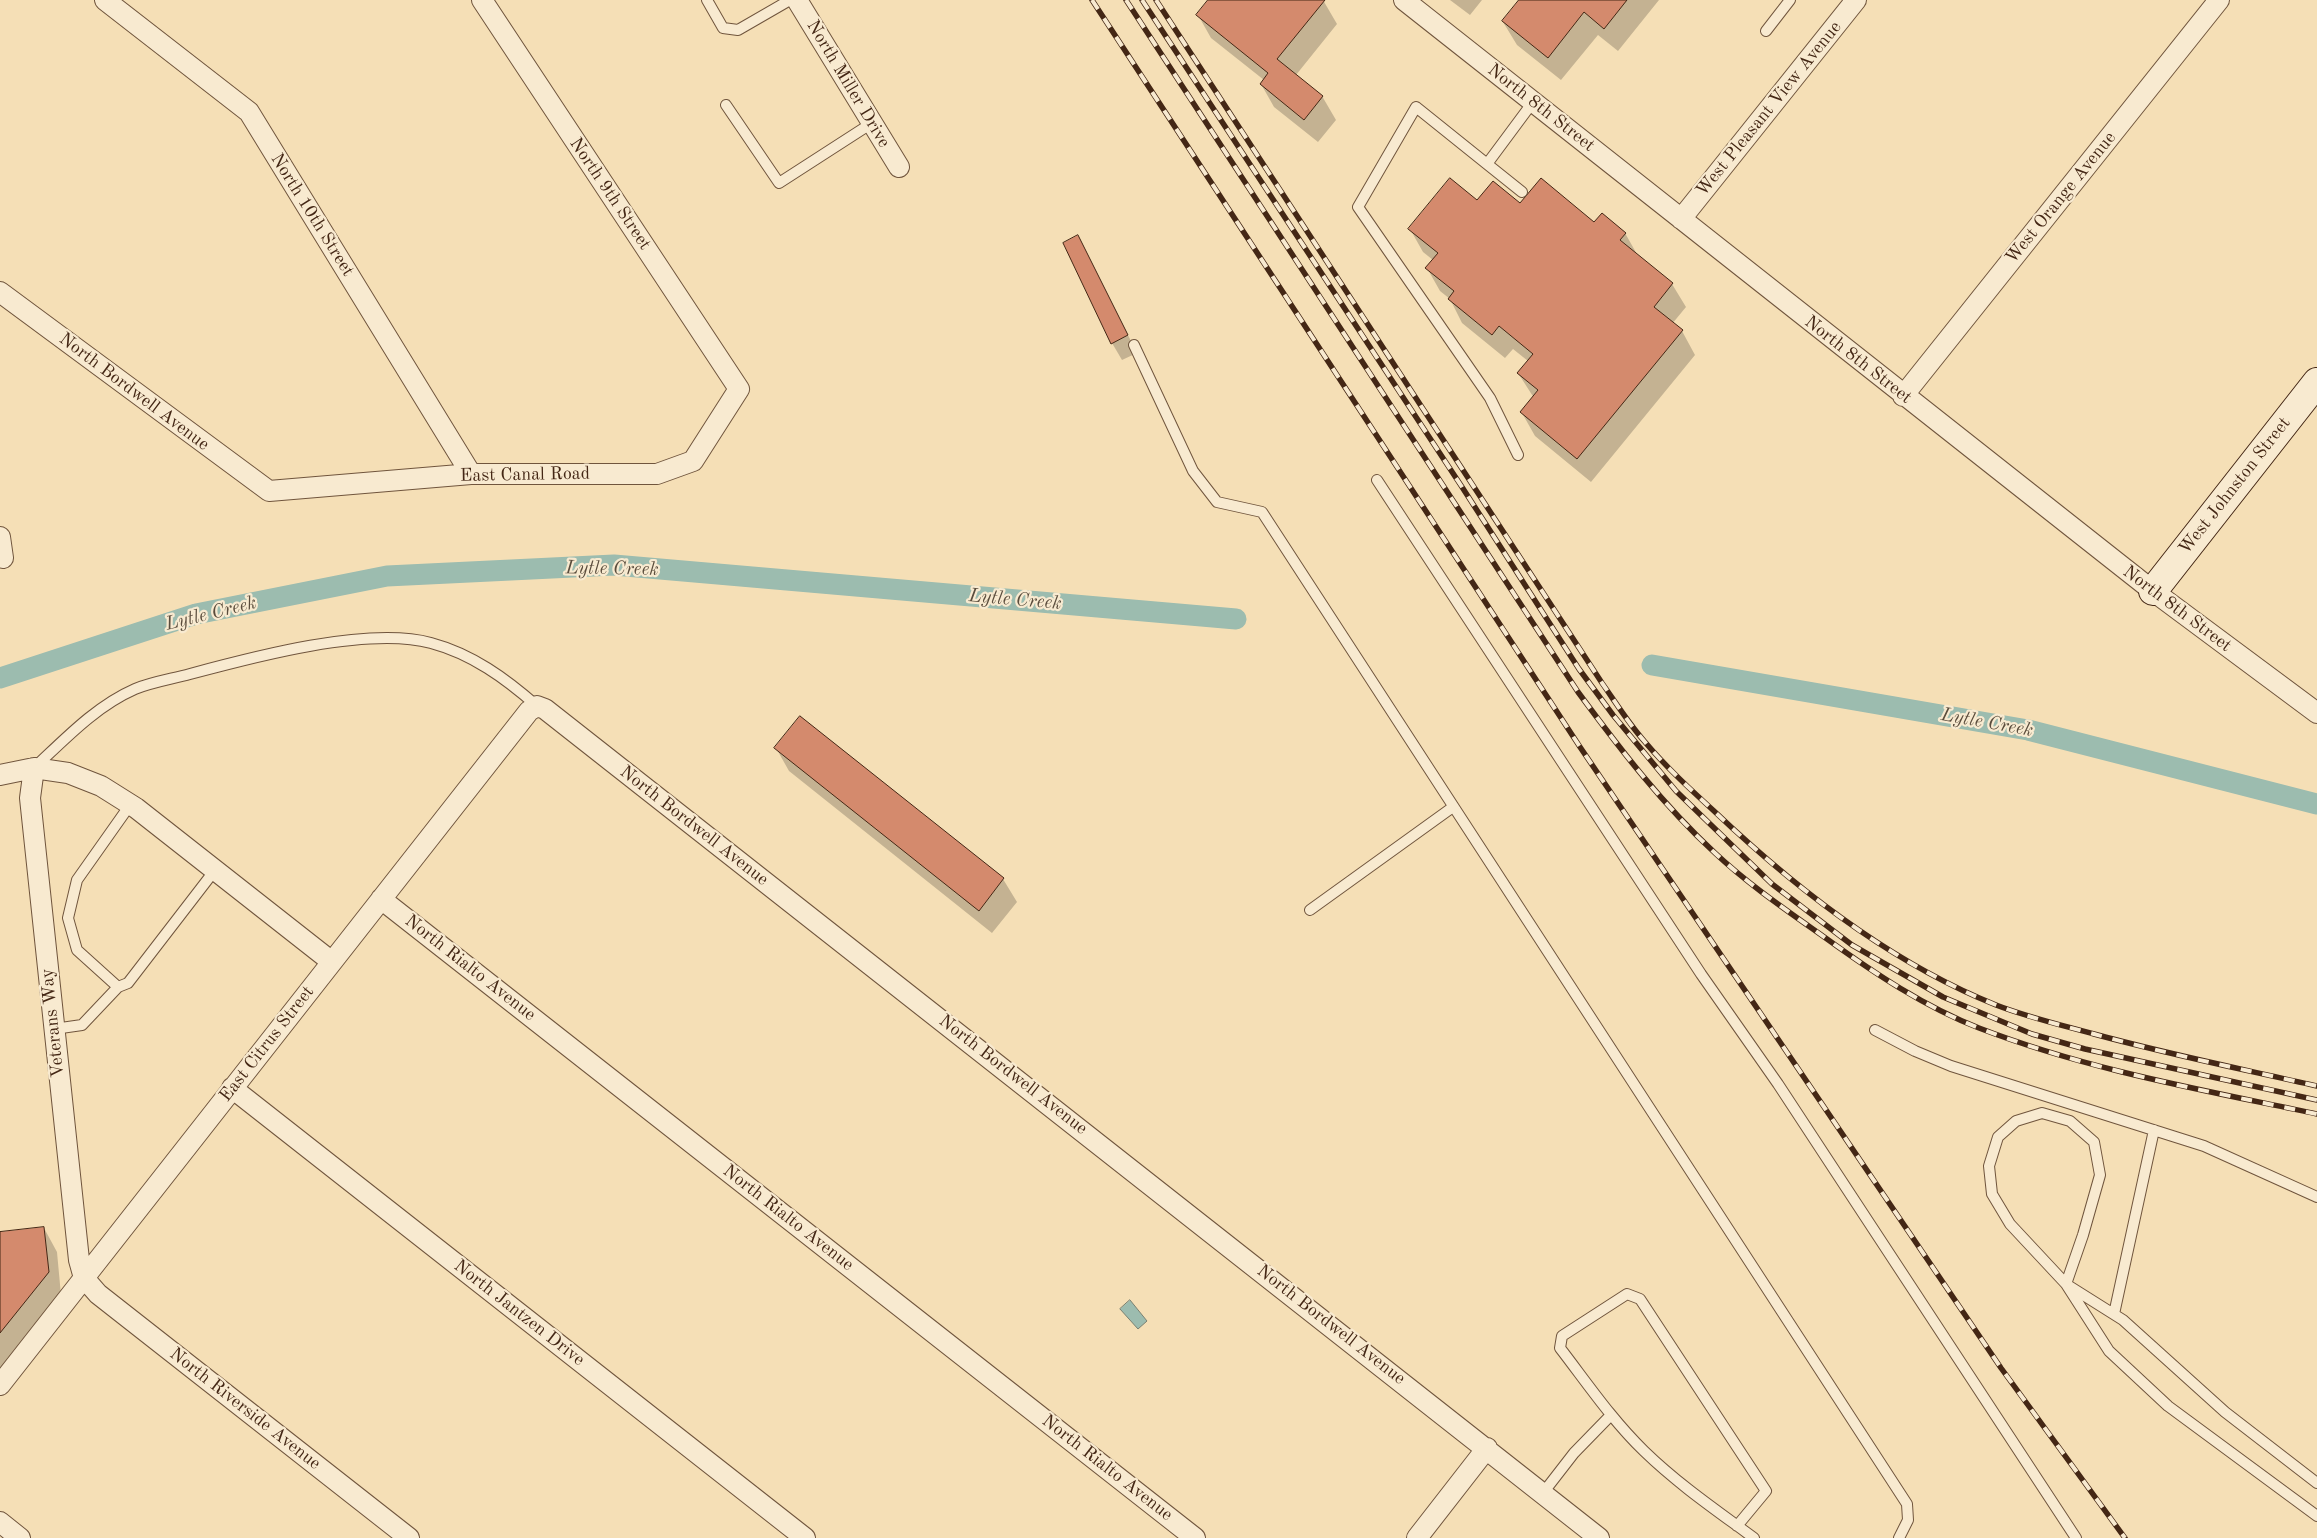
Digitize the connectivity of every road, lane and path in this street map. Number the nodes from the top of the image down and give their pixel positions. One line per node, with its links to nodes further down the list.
1 (105, 0): 24 (street, North 10th Street)
2 (482, 0): 21 (street, North 9th Street)
3 (707, 0): 4 (lane)
4 (790, 0)
5 (797, 0): 13 (street, North Miller Drive)
6 (1404, 0): 11 (street, North 8th Street)
7 (1790, 0): 10 (lane)
8 (1856, 0): 17 (street, West Pleasant View Avenue)
9 (2219, 0): 22 (street, West Orange Avenue)
10 (1766, 31)
11 (1533, 102): 14 (lane); 17 (street, North 8th Street)
12 (726, 105): 13 (lane)
13 (872, 122): 15 (street, North Miller Drive)
14 (1487, 164): 16 (lane); 23 (lane)
15 (899, 167)
16 (1522, 192)
17 (1681, 219): 22 (street, North 8th Street)
18 (0, 292): 26 (street, North Bordwell Avenue)
19 (1134, 345): 35 (lane)
20 (2317, 382): 29 (street, West Johnston Street)
21 (739, 389): 24 (street, East Canal Road)
22 (1903, 396): 29 (street, North 8th Street)
23 (1518, 455)
24 (471, 474): 26 (street, East Canal Road)
25 (1377, 480): 67 (lane)
26 (269, 491)
27 (0, 537): 28 (street)
28 (3, 558)
29 (2153, 591): 31 (street, North 8th Street)
30 (537, 706): 32 (lane); 37 (street, East Citrus Street); 53 (street, North Bordwell Avenue)
31 (2317, 713)
32 (34, 768): 33 (street); 34 (street); 41 (street, Veterans Way)
33 (0, 775)
34 (130, 805): 36 (street); 40 (lane)
35 (1453, 806): 38 (lane); 66 (lane)
36 (215, 870): 39 (street); 40 (lane)
37 (381, 899): 39 (street, East Citrus Street); 62 (street, North Rialto Avenue)
38 (1310, 910)
39 (332, 962): 43 (street, East Citrus Street)
40 (118, 987): 41 (lane)
41 (54, 1029): 48 (street, Veterans Way)
42 (1875, 1030): 44 (lane)
43 (232, 1088): 48 (street, East Citrus Street); 61 (street, North Jantzen Drive)
44 (2061, 1100): 45 (lane); 46 (lane)
45 (2056, 1116): 49 (lane); 49 (lane)
46 (2154, 1130): 47 (lane); 50 (lane)
47 (2317, 1197)
48 (84, 1278): 51 (street, East Citrus Street); 60 (street, North Riverside Avenue)
49 (2066, 1284): 50 (lane); 56 (lane)
50 (2114, 1314): 54 (lane)
51 (0, 1385)
52 (1611, 1415): 55 (lane); 58 (lane); 58 (lane)
53 (1487, 1448): 55 (street, North Bordwell Avenue); 63 (street)
54 (2317, 1483)
55 (1543, 1494): 64 (street, North Bordwell Avenue)
56 (2317, 1516)
57 (0, 1522): 59 (street)
58 (1737, 1526): 65 (lane)
59 (20, 1538)
60 (409, 1538)
61 (805, 1538)
62 (1195, 1538)
63 (1418, 1538)
64 (1599, 1538)
65 (1754, 1538)
66 (1899, 1538)
67 (2076, 1538)

